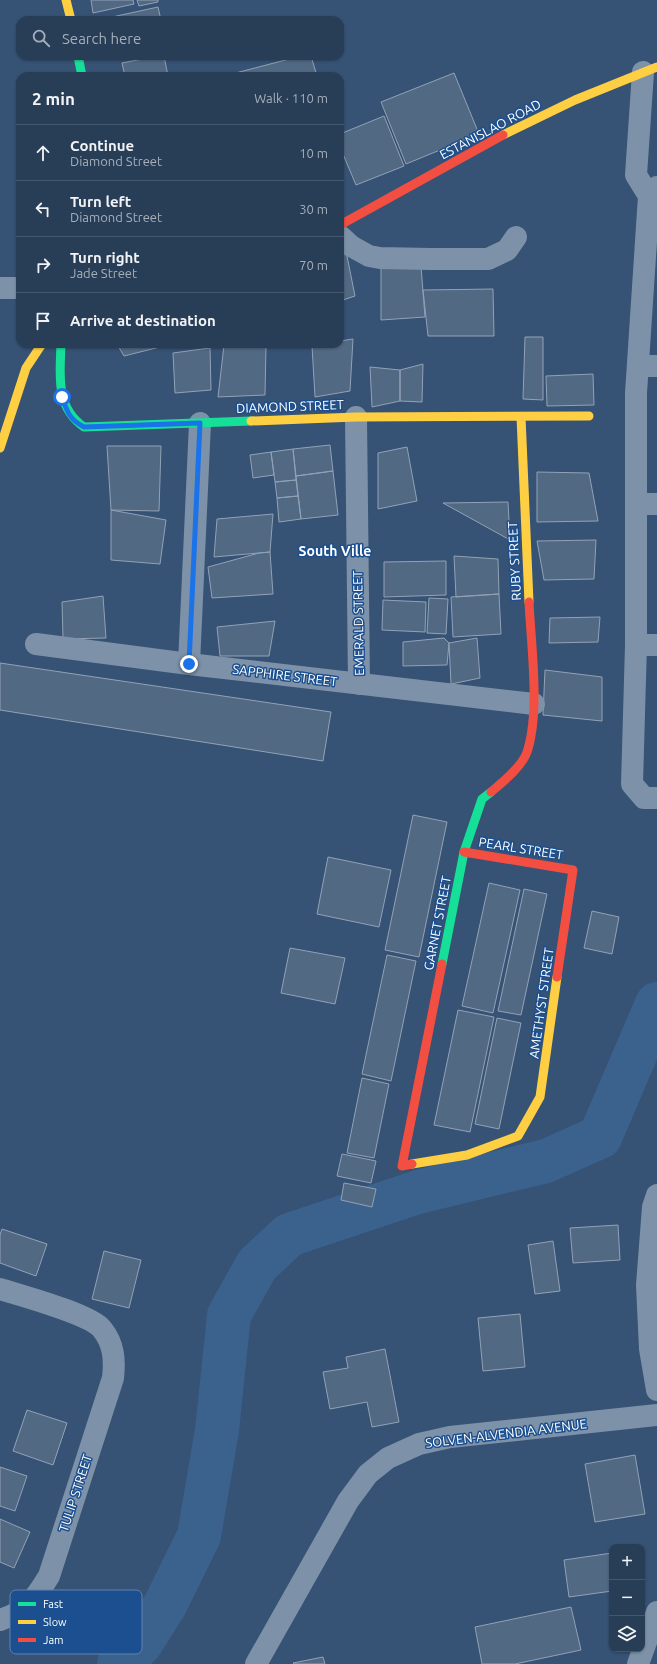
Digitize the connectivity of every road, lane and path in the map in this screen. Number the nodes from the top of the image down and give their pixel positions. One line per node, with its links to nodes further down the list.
1 (66, 0): 2 (street)
2 (70, 16)
3 (79, 60): 5 (street)
4 (650, 70): 6 (street); 8 (street, ESTANISLAO ROAD)
5 (81, 72)
6 (653, 191): 7 (street)
7 (652, 218): 15 (street)
8 (344, 223)
9 (516, 238): 10 (street)
10 (344, 240)
11 (0, 288): 12 (street)
12 (16, 288)
13 (39, 348): 20 (street)
14 (61, 348): 19 (street, DIAMOND STREET)
15 (647, 366): 21 (street)
16 (589, 416): 18 (street, DIAMOND STREET)
17 (356, 417): 18 (street, DIAMOND STREET); 19 (street, DIAMOND STREET); 25 (street, EMERALD STREET)
18 (521, 417): 26 (street, RUBY STREET)
19 (200, 423): 24 (street)
20 (0, 448)
21 (647, 504): 23 (street)
22 (36, 644): 24 (street, SAPPHIRE STREET)
23 (647, 645): 27 (street)
24 (189, 664): 25 (street, SAPPHIRE STREET)
25 (359, 684): 26 (street, SAPPHIRE STREET)
26 (534, 704): 28 (street, GARNET STREET)
27 (657, 798)
28 (464, 852): 29 (street, PEARL STREET); 30 (street, GARNET STREET)
29 (573, 870): 30 (street, AMETHYST STREET)
30 (518, 1136)
31 (657, 1195): 33 (street)
32 (0, 1289): 35 (street, TULIP STREET)
33 (657, 1390)
34 (657, 1415): 39 (street, SOLVEN-ALVENDIA AVENUE)
35 (41, 1590)
36 (657, 1612): 40 (street)
37 (10, 1617): 38 (street, TULIP STREET)
38 (0, 1620)
39 (256, 1664)
40 (638, 1664)

